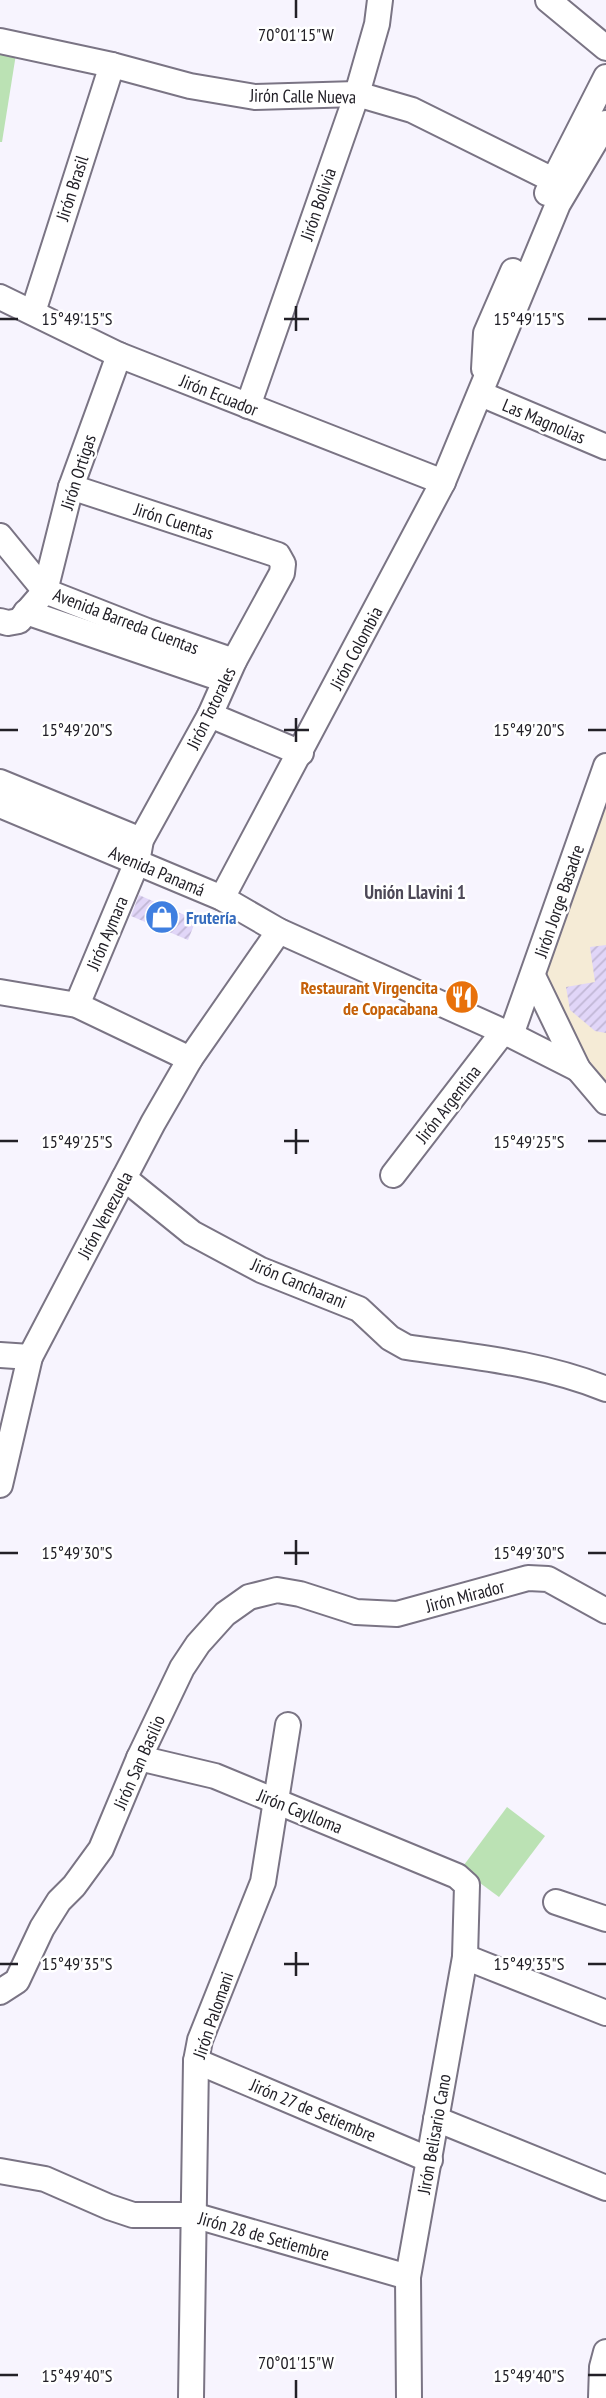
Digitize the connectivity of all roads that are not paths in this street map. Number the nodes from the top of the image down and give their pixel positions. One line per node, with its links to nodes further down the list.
1 (380, 0): 7 (street, Jirón Bolivia)
2 (548, 0): 4 (street)
3 (0, 41): 5 (street, Jirón Calle Nueva)
4 (606, 48)
5 (112, 65): 7 (street, Jirón Calle Nueva); 11 (street, Jirón Brasil)
6 (606, 77): 9 (street, Jirón Colombia)
7 (357, 94): 9 (street, Jirón Calle Nueva); 14 (street, Jirón Bolivia)
8 (606, 123): 13 (street, Jirón Colombia)
9 (553, 180): 13 (street, Jirón Colombia)
10 (0, 297): 11 (street, Jirón Ecuador)
11 (33, 312): 12 (street, Jirón Ecuador)
12 (119, 355): 14 (street, Jirón Ecuador); 17 (street, Jirón Ortigas)
13 (481, 394): 15 (street, Las Magnolias); 16 (street, Jirón Colombia)
14 (247, 406): 16 (street, Jirón Ecuador)
15 (606, 447)
16 (443, 482): 25 (street, Jirón Colombia)
17 (71, 487): 19 (street, Jirón Cuentas); 20 (street, Jirón Ortigas)
18 (0, 536): 20 (street, Avenida Barreda Cuentas)
19 (278, 555): 23 (street, Jirón Totorales)
20 (45, 590): 21 (street); 23 (street, Avenida Barreda Cuentas)
21 (26, 611): 22 (street); 23 (street, Avenida Barreda Cuentas)
22 (0, 621)
23 (230, 670): 24 (street, Jirón Totorales)
24 (210, 715): 25 (street); 29 (street, Jirón Totorales)
25 (301, 752): 30 (street, Jirón Colombia)
26 (606, 766): 32 (street, Jirón Jorge Basadre)
27 (0, 782): 29 (street, Avenida Panamá)
28 (0, 805): 29 (street, Avenida Panamá)
29 (139, 851): 30 (street, Avenida Panamá); 34 (street, Jirón Aymara)
30 (222, 898): 31 (street, Avenida Panamá)
31 (279, 931): 35 (street, Avenida Panamá); 36 (street, Jirón Venezuela)
32 (533, 976): 35 (street, Jirón Jorge Basadre); 37 (street)
33 (0, 992): 34 (street)
34 (77, 1004): 36 (street)
35 (507, 1034): 37 (street, Avenida Panamá); 39 (street, Jirón Argentina)
36 (190, 1059): 40 (street, Jirón Venezuela)
37 (578, 1069): 38 (street)
38 (606, 1101)
39 (393, 1175)
40 (124, 1178): 42 (street, Jirón Venezuela); 43 (street, Jirón Cancharani)
41 (0, 1355): 42 (street)
42 (30, 1357): 44 (street, Jirón Venezuela)
43 (606, 1389)
44 (0, 1484)
45 (317, 1600): 46 (street, Jirón Mirador); 48 (street, Jirón San Basilio)
46 (606, 1611)
47 (288, 1725): 49 (street, Jirón Palomani)
48 (139, 1758): 49 (street, Jirón Caylloma); 54 (street, Jirón San Basilio)
49 (274, 1801): 50 (street, Jirón Caylloma); 56 (street, Jirón Palomani)
50 (457, 1875): 53 (street, Jirón Belisario Cano)
51 (556, 1902): 52 (street)
52 (606, 1919)
53 (465, 1957): 55 (street); 57 (street, Jirón Belisario Cano)
54 (0, 1992)
55 (606, 2013)
56 (196, 2061): 58 (street, Jirón 27 de Setiembre); 61 (street, Jirón Palomani)
57 (436, 2119): 58 (street, Jirón Belisario Cano); 60 (street)
58 (430, 2160): 62 (street, Jirón Belisario Cano)
59 (0, 2171): 61 (street, Jirón 28 de Setiembre)
60 (606, 2188)
61 (193, 2215): 62 (street, Jirón 28 de Setiembre); 64 (street, Jirón Palomani)
62 (408, 2277): 65 (street, Jirón Belisario Cano)
63 (606, 2352): 66 (street)
64 (191, 2398)
65 (409, 2398)
66 (601, 2398)

